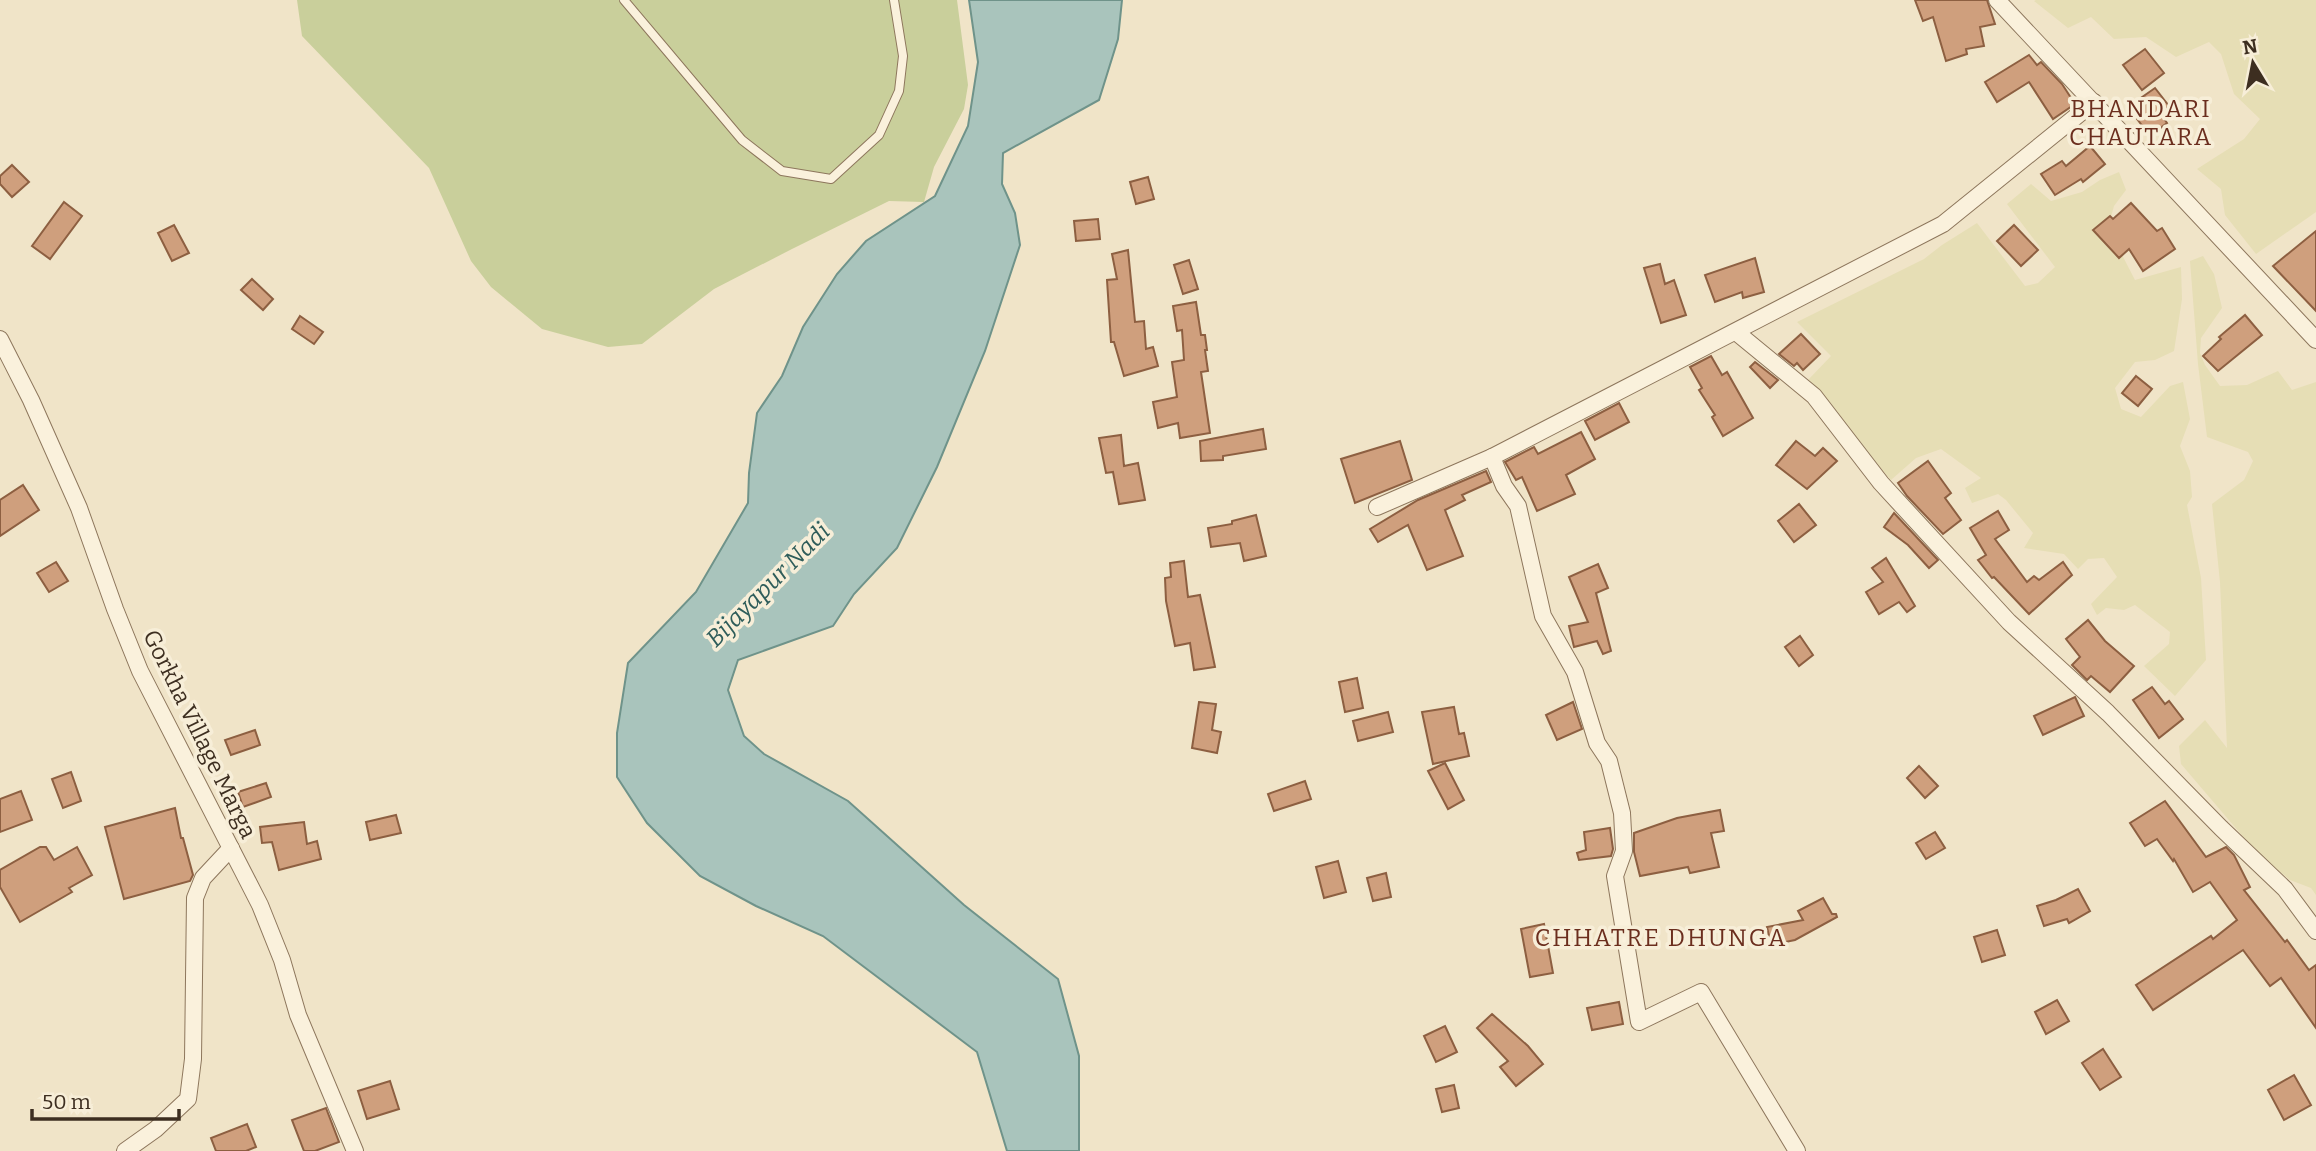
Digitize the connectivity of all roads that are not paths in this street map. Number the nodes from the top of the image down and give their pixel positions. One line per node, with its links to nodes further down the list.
1 (624, 0): 2 (lane)
2 (894, 0)
3 (1997, 0): 4 (street)
4 (2094, 102): 5 (street); 7 (street)
5 (1736, 332): 8 (street); 11 (street)
6 (0, 339): 10 (street, Gorkha Village Marga)
7 (2316, 340)
8 (1492, 457): 9 (street); 14 (street)
9 (1377, 507)
10 (232, 848): 12 (street); 13 (street, Gorkha Village Marga)
11 (2316, 931)
12 (125, 1151)
13 (355, 1151)
14 (1797, 1151)

